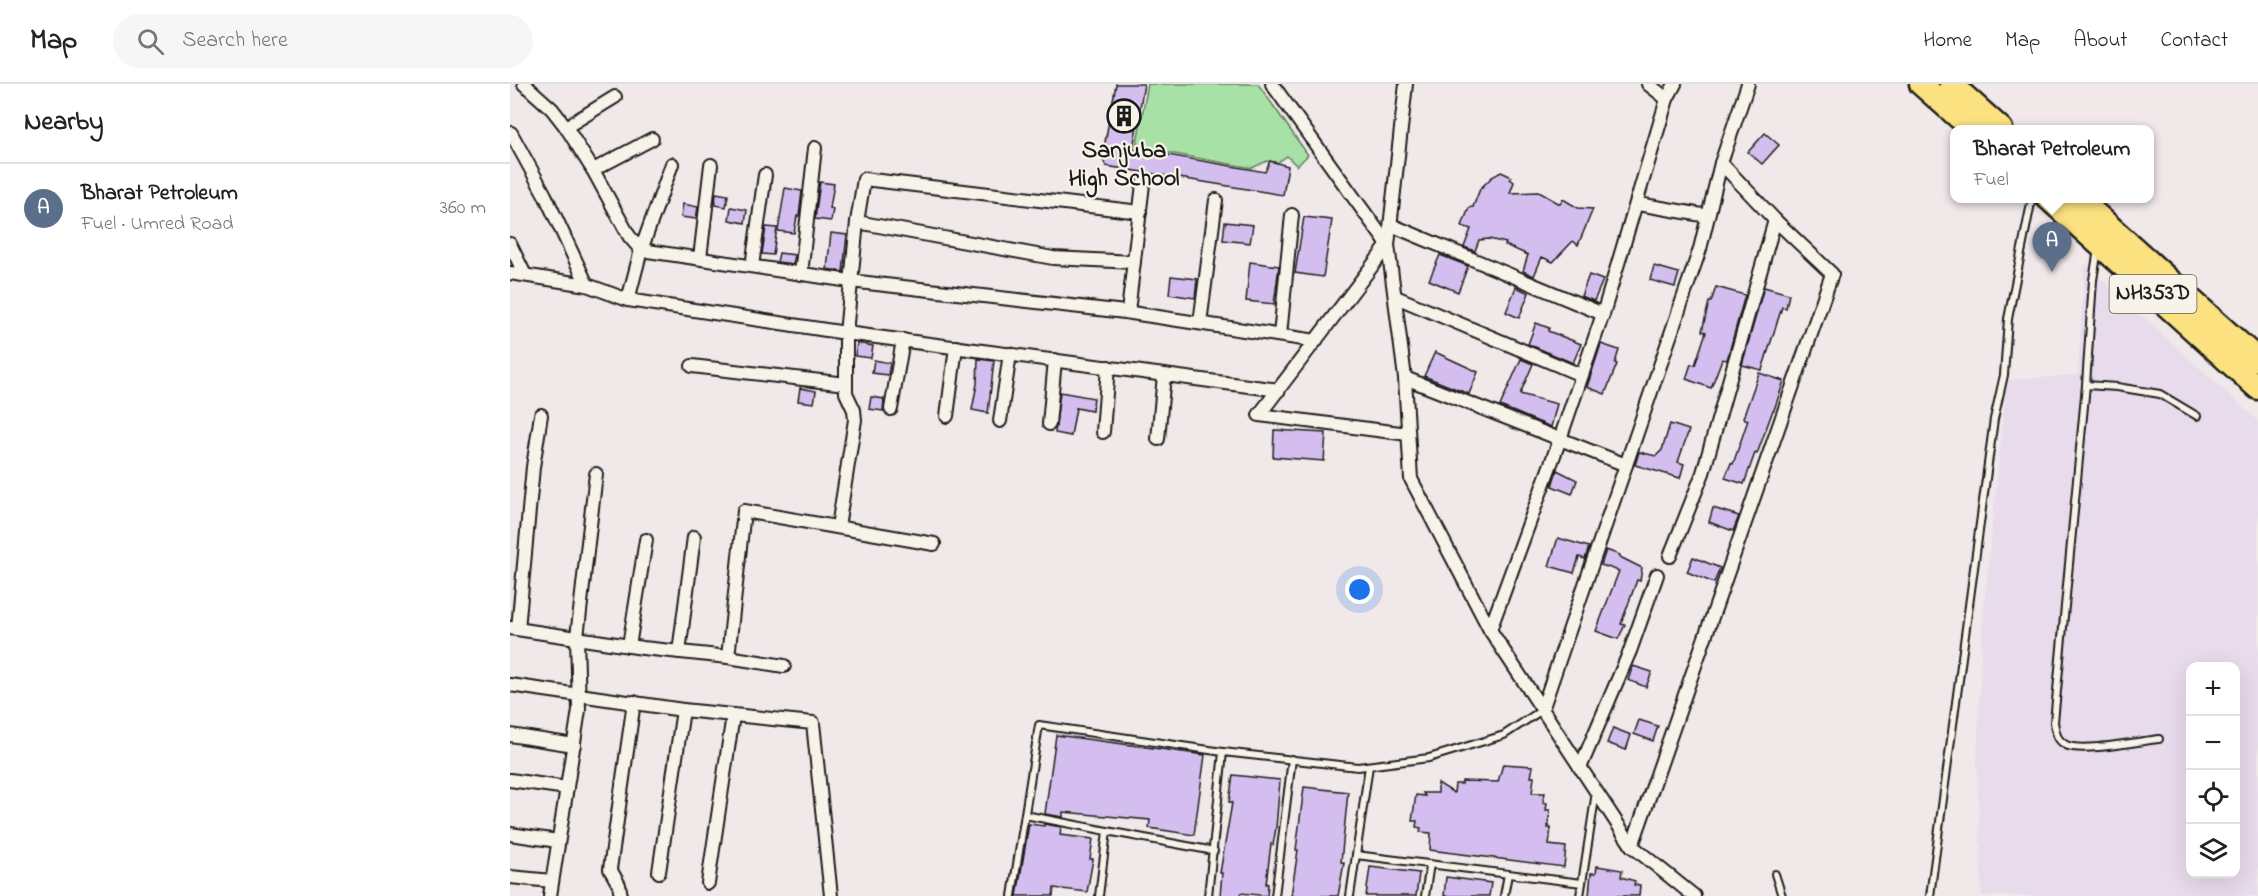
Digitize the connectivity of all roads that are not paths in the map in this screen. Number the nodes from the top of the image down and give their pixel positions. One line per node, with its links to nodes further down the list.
1 (524, 84): 13 (street)
2 (1272, 84): 35 (street)
3 (1406, 84): 33 (street)
4 (1648, 84): 10 (street)
5 (1675, 84): 10 (street)
6 (1748, 84): 17 (street)
7 (1921, 84): 11 (highway)
8 (1950, 84): 12 (highway)
9 (615, 97): 13 (street)
10 (1667, 99): 27 (street)
11 (1967, 125)
12 (1996, 125)
13 (566, 127): 20 (street)
14 (511, 133): 45 (street)
15 (652, 139): 20 (street)
16 (815, 148): 42 (street)
17 (1721, 163): 30 (street); 31 (street)
18 (672, 164): 37 (street)
19 (711, 165): 38 (street)
20 (593, 170): 37 (street)
21 (765, 175): 40 (street)
22 (1143, 184): 28 (street)
23 (1216, 200): 50 (street)
24 (2031, 203): 137 (lane)
25 (2054, 203): 36 (highway, NH353D)
26 (2085, 203): 58 (highway, NH353D)
27 (1638, 204): 30 (street); 49 (street)
28 (1140, 212): 32 (street); 39 (street)
29 (1292, 215): 52 (street)
30 (1708, 216): 78 (street)
31 (1774, 220): 84 (street); 113 (street)
32 (857, 222): 39 (street); 44 (street)
33 (1391, 225): 35 (street); 49 (street)
34 (510, 244): 43 (street)
35 (1388, 245): 46 (street); 54 (street)
36 (2099, 246): 65 (lane); 66 (highway, NH353D)
37 (642, 250): 38 (street); 47 (street)
38 (700, 258): 40 (street)
39 (1134, 262): 48 (street)
40 (752, 266): 42 (street)
41 (510, 273): 43 (street)
42 (801, 274): 44 (street)
43 (525, 275): 45 (street)
44 (850, 281): 48 (street); 51 (street)
45 (587, 285): 47 (street)
46 (1396, 297): 62 (street); 63 (street)
47 (628, 300): 51 (street)
48 (1128, 312): 50 (street)
49 (1603, 314): 62 (street)
50 (1200, 323): 52 (street)
51 (846, 333): 53 (street); 64 (street)
52 (1280, 335): 54 (street)
53 (903, 340): 55 (street); 68 (street)
54 (1316, 341): 67 (street)
55 (956, 347): 56 (street); 70 (street)
56 (1010, 354): 57 (street); 72 (street)
57 (1055, 360): 60 (street); 73 (street)
58 (2258, 360)
59 (692, 366): 64 (street)
60 (1108, 367): 61 (street); 74 (street)
61 (1164, 375): 67 (street); 76 (street)
62 (1581, 375): 77 (street)
63 (1405, 378): 75 (street); 77 (street)
64 (846, 384): 80 (street)
65 (2086, 385): 71 (lane); 100 (lane)
66 (2258, 388)
67 (1279, 390): 75 (street)
68 (891, 410)
69 (541, 415): 86 (street)
70 (947, 416)
71 (2197, 416)
72 (1000, 421)
73 (1049, 424)
74 (1103, 432)
75 (1408, 434): 87 (street)
76 (1158, 439)
77 (1560, 439): 78 (street); 87 (street)
78 (1626, 465): 97 (street)
79 (596, 474): 88 (street)
80 (838, 527): 83 (street); 91 (street)
81 (694, 537): 90 (street)
82 (646, 540): 89 (street)
83 (934, 544)
84 (1670, 556)
85 (1657, 576): 105 (street)
86 (514, 629): 88 (street)
87 (1490, 630): 97 (street)
88 (577, 637): 89 (street); 94 (street)
89 (629, 646): 90 (street)
90 (678, 652): 91 (street)
91 (728, 657): 92 (street)
92 (784, 666)
93 (510, 685): 94 (street)
94 (578, 693): 95 (street); 101 (street)
95 (634, 702): 96 (street); 125 (street)
96 (683, 710): 98 (street); 117 (street)
97 (1542, 710): 104 (lane); 105 (street)
98 (733, 714): 122 (street); 126 (street)
99 (510, 735): 101 (street)
100 (2159, 739)
101 (574, 745): 107 (street)
102 (1223, 752): 103 (lane); 109 (lane); 114 (lane)
103 (1292, 759): 104 (lane); 130 (lane)
104 (1369, 766): 115 (lane)
105 (1580, 768): 108 (street)
106 (510, 780): 107 (street)
107 (567, 788): 112 (street)
108 (1596, 791): 113 (street); 123 (lane)
109 (1024, 815): 110 (lane); 127 (lane)
110 (1107, 831): 114 (lane); 128 (lane)
111 (510, 834): 112 (street)
112 (558, 841): 121 (street)
113 (1632, 846): 135 (street)
114 (1214, 851): 129 (lane)
115 (1356, 855): 116 (lane); 131 (lane)
116 (1430, 864): 118 (lane); 132 (lane)
117 (659, 872)
118 (1508, 874): 123 (lane); 133 (lane)
119 (1774, 874): 136 (lane)
120 (510, 877): 121 (street)
121 (552, 881): 124 (street)
122 (708, 883)
123 (1582, 883): 134 (lane)
124 (550, 896)
125 (621, 896)
126 (831, 896)
127 (1012, 896)
128 (1099, 896)
129 (1208, 896)
130 (1275, 896)
131 (1350, 896)
132 (1425, 896)
133 (1504, 896)
134 (1580, 896)
135 (1694, 896)
136 (1782, 896)
137 (1930, 896)

